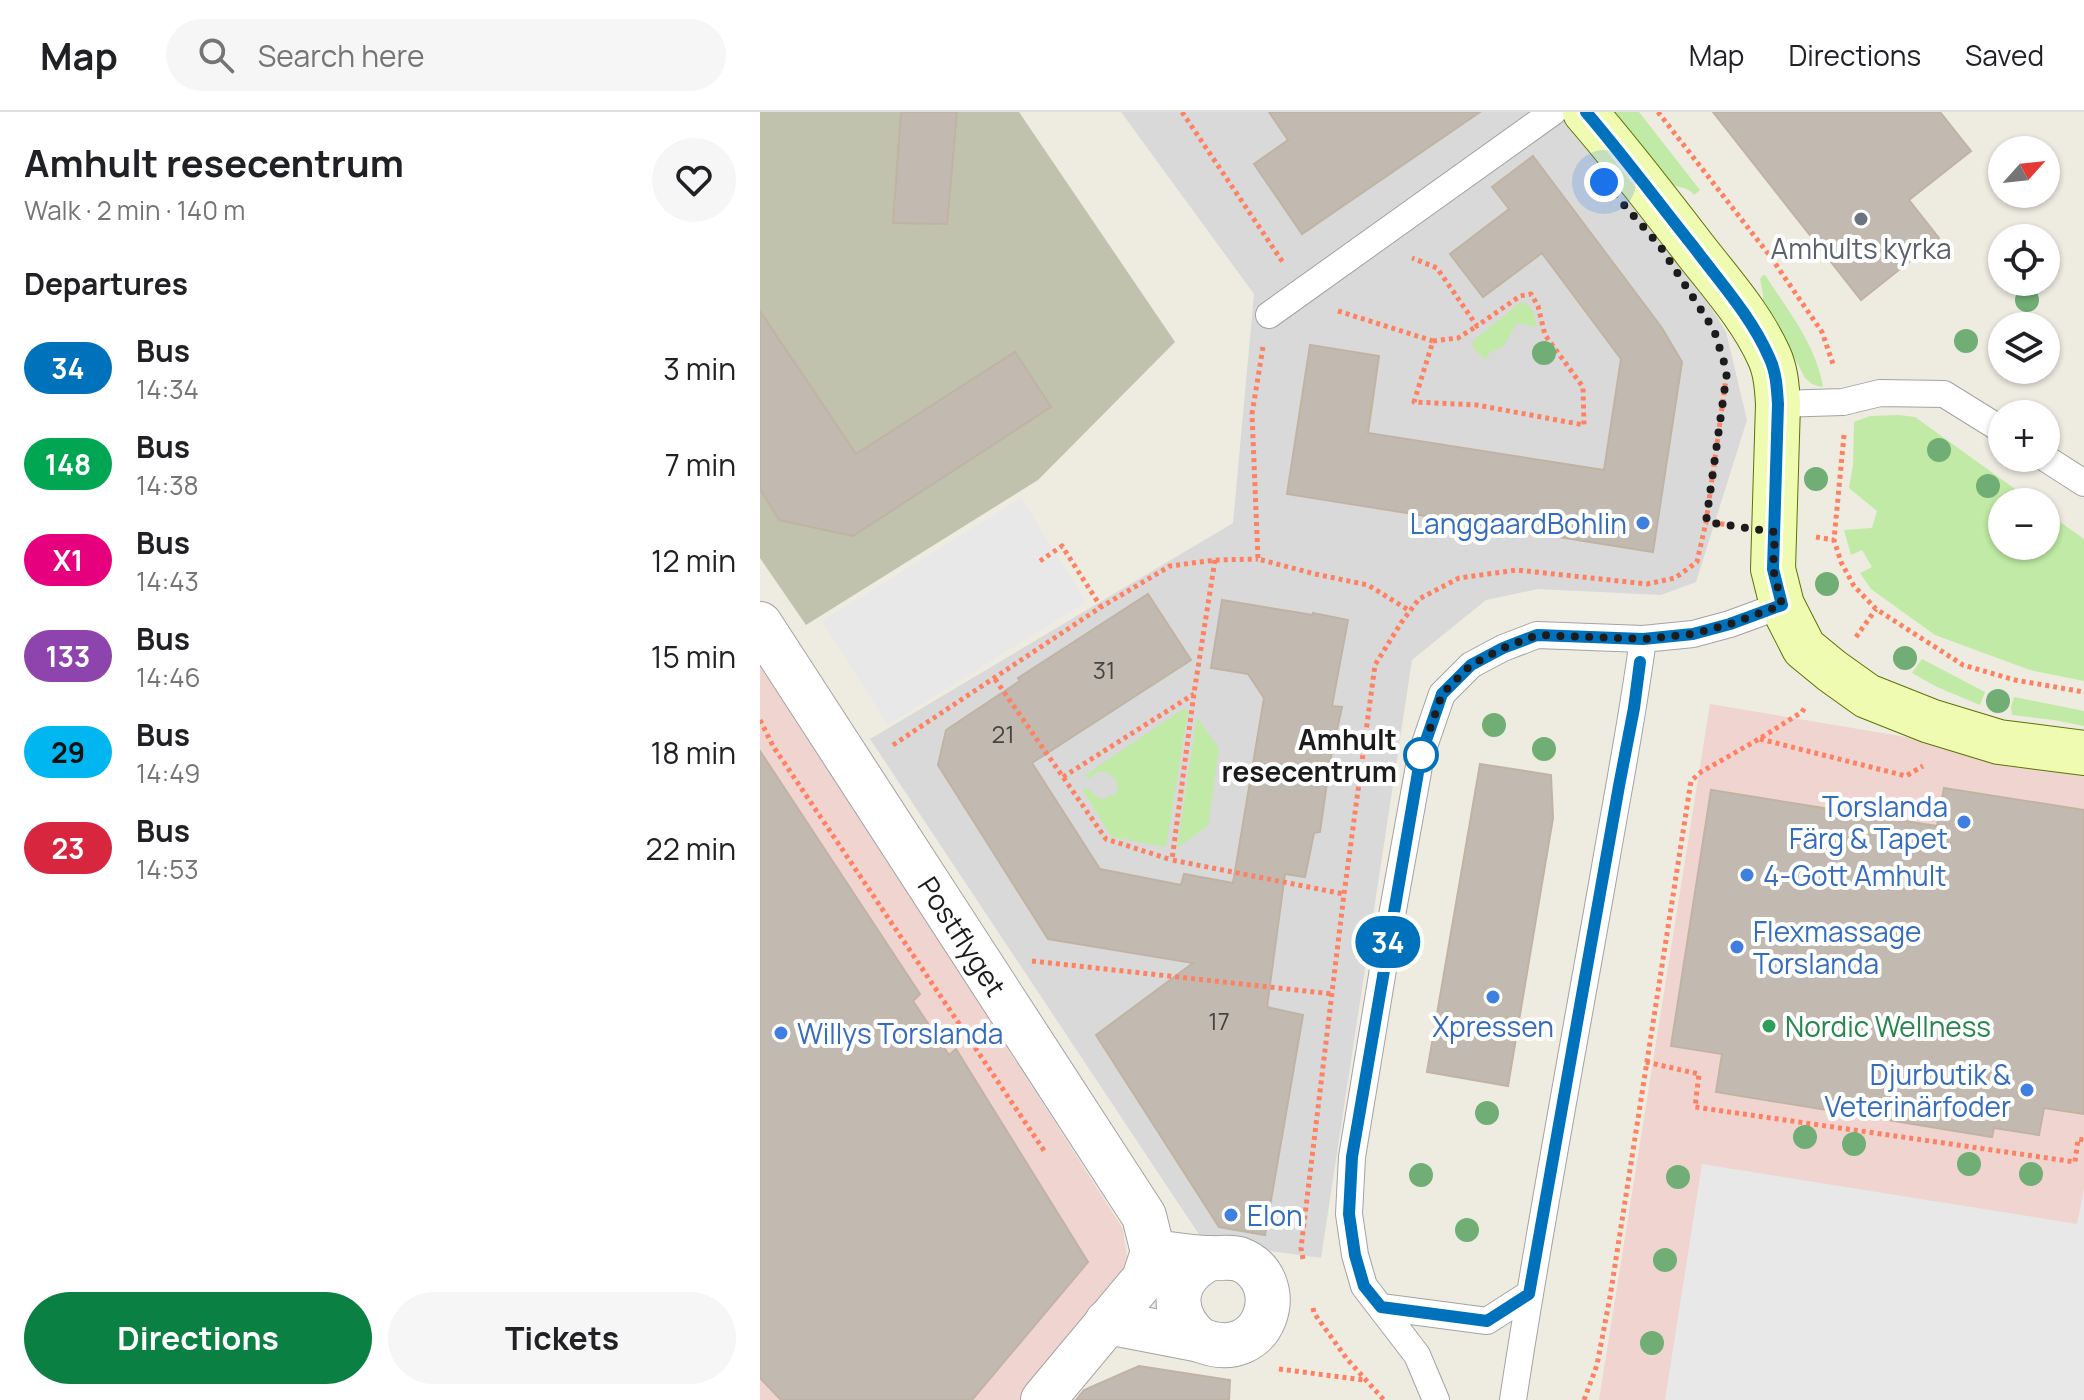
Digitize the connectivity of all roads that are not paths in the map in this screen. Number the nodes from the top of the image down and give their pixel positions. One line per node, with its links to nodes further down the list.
1 (1553, 112): 3 (lane)
2 (1585, 112): 4 (street)
3 (1269, 315)
4 (1778, 404): 5 (lane); 8 (street)
5 (1988, 421)
6 (2060, 468): 7 (lane)
7 (2084, 483)
8 (1782, 605): 10 (lane); 11 (street)
9 (760, 624): 12 (street, Postflyget)
10 (1643, 639): 14 (lane); 15 (lane)
11 (2084, 753)
12 (1153, 1252): 13 (street); 16 (street)
13 (1210, 1258): 17 (street); 17 (street)
14 (1529, 1294): 15 (lane); 20 (lane)
15 (1381, 1307): 19 (lane)
16 (1107, 1322): 17 (street); 18 (street)
17 (1200, 1340)
18 (1043, 1400)
19 (1436, 1400)
20 (1513, 1400)

